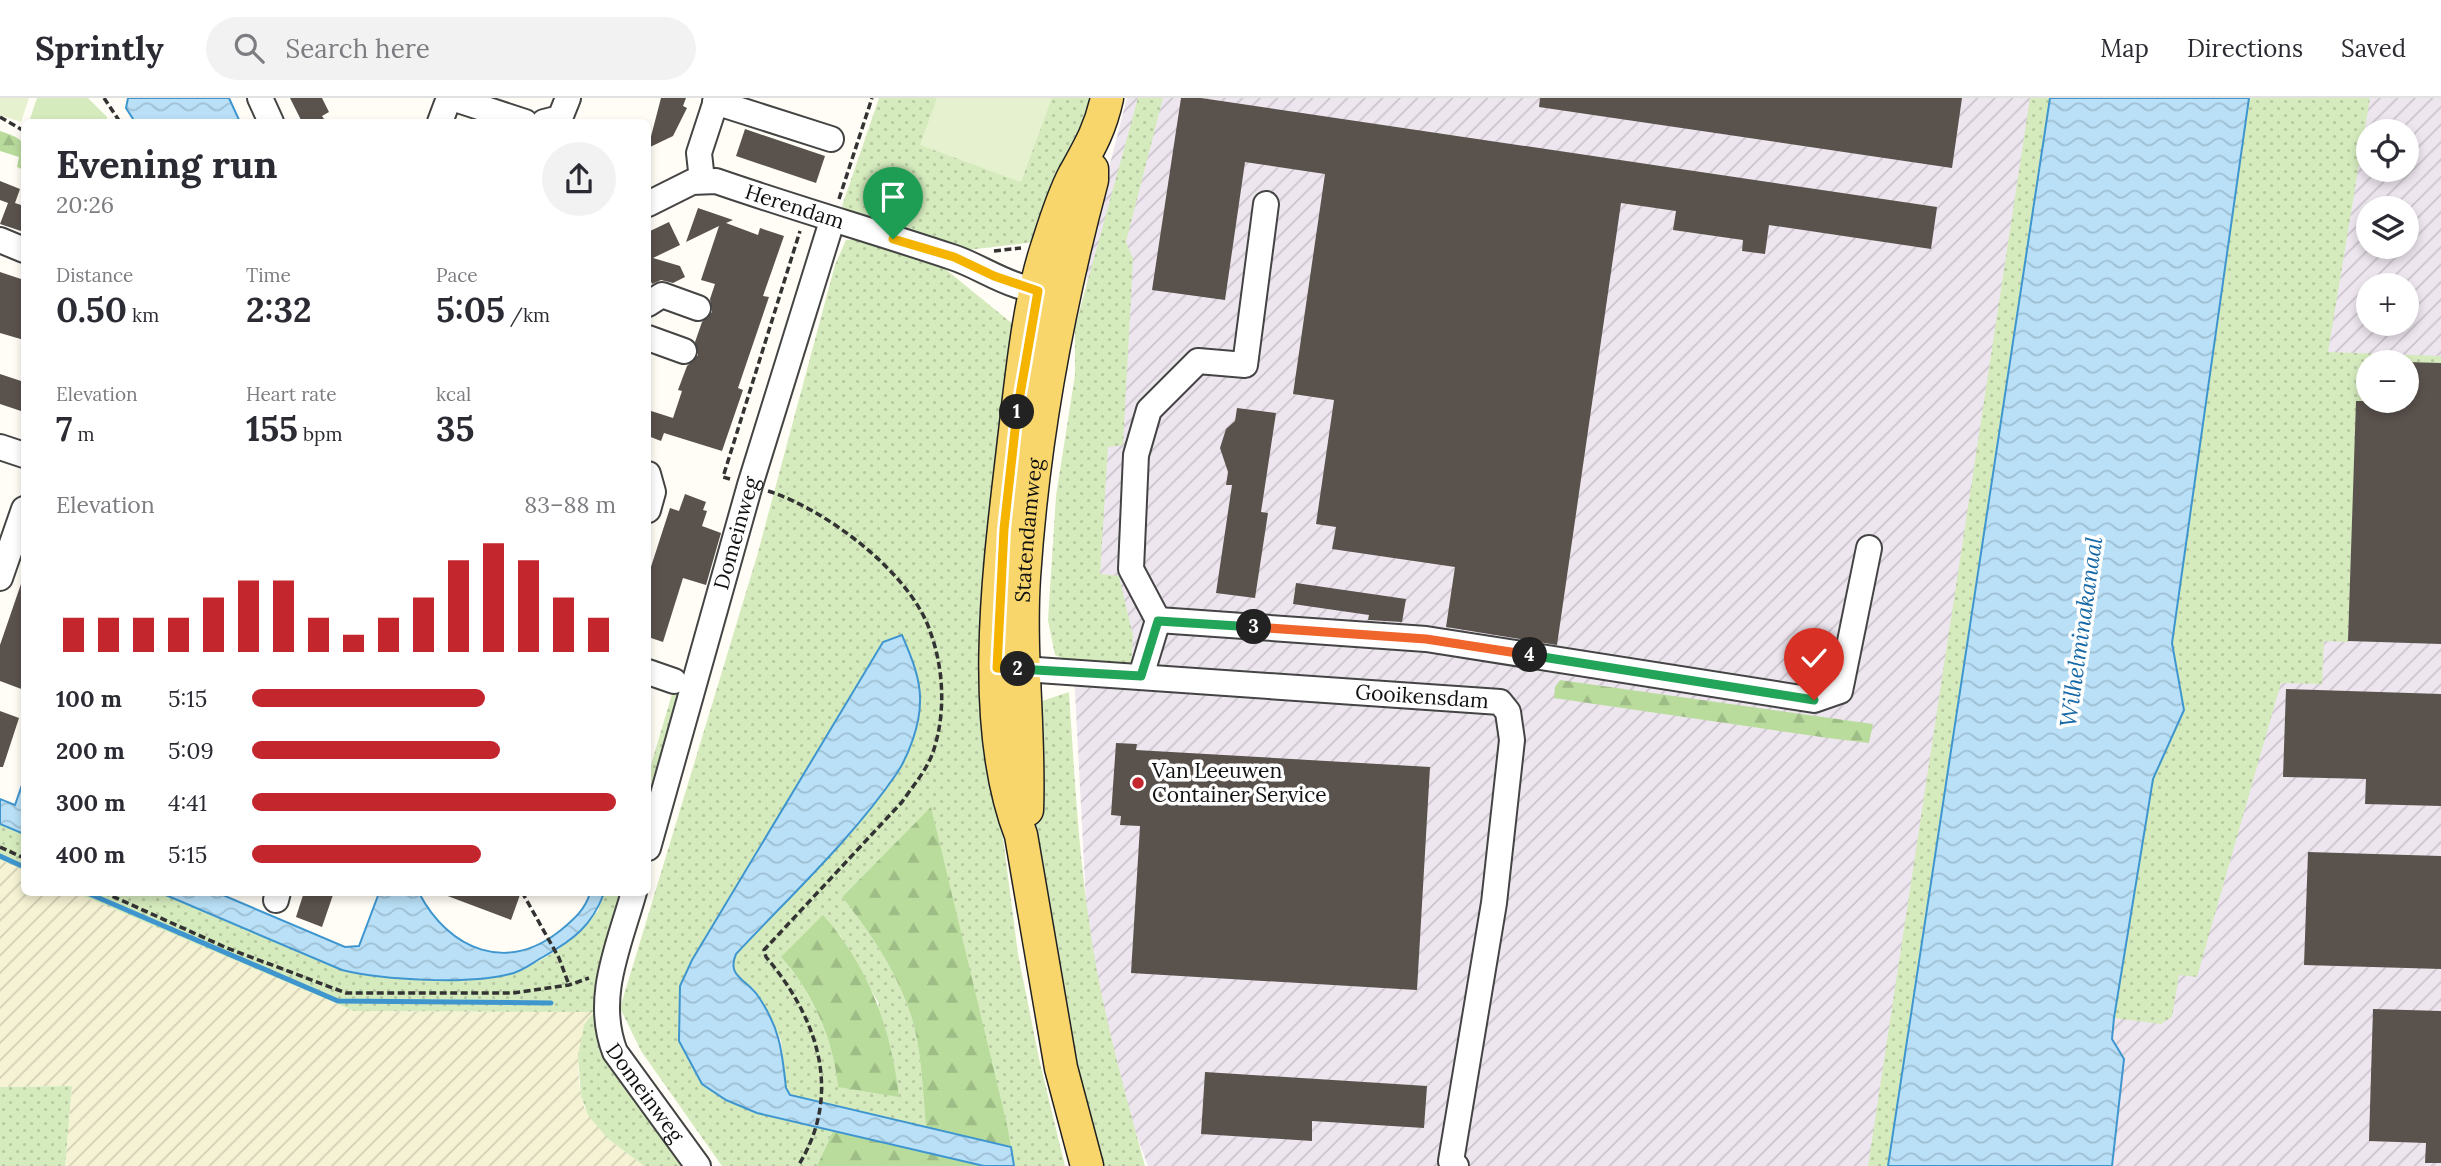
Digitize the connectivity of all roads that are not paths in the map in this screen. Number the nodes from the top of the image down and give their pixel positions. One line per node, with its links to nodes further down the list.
1 (260, 98): 6 (street)
2 (451, 98): 7 (street); 8 (street)
3 (568, 98): 9 (street)
4 (1107, 98): 17 (main road, Statendamweg)
5 (716, 100): 10 (street); 11 (street)
6 (270, 119)
7 (441, 119)
8 (516, 119)
9 (556, 119)
10 (831, 139)
11 (702, 180): 12 (street); 14 (street, Herendam)
12 (651, 203)
13 (1266, 204): 27 (street)
14 (832, 221): 17 (street, Herendam); 32 (street, Domeinweg)
15 (0, 240): 16 (street)
16 (21, 249)
17 (1048, 283): 28 (main road, Statendamweg)
18 (651, 301): 19 (street)
19 (698, 308)
20 (651, 339): 21 (street)
21 (684, 351)
22 (0, 447): 23 (street)
23 (21, 454)
24 (21, 518): 26 (street)
25 (1868, 548): 27 (street)
26 (0, 578)
27 (1158, 621): 30 (street)
28 (1009, 668): 30 (street, Gooikensdam); 36 (main road, Statendamweg)
29 (651, 673): 31 (street)
30 (1141, 676): 34 (street, Gooikensdam)
31 (674, 681)
32 (651, 837)
33 (633, 896): 35 (street, Domeinweg)
34 (1454, 1163)
35 (698, 1166)
36 (1087, 1166)

